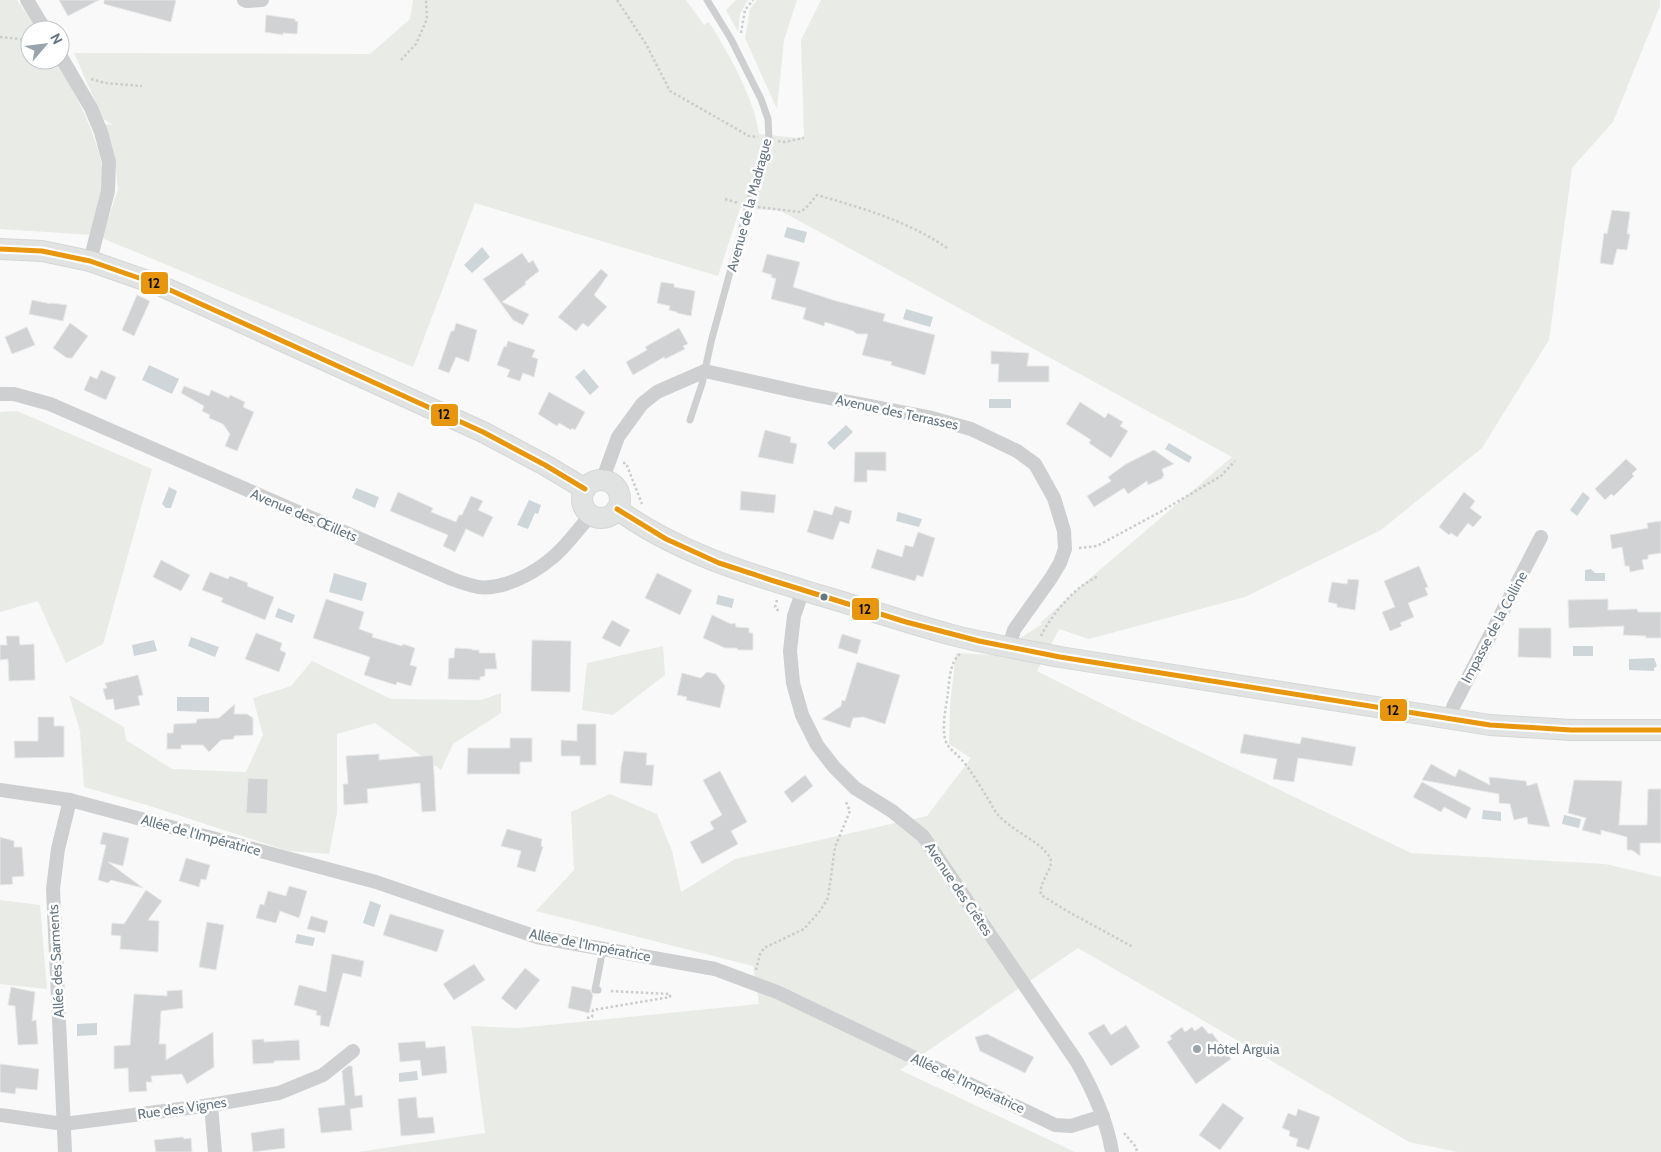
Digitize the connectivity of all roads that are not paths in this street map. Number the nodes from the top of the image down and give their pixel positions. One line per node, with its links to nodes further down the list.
1 (27, 0): 5 (street)
2 (244, 0): 3 (street)
3 (262, 0)
4 (707, 0): 9 (lane, Avenue de la Madrague)
5 (39, 20)
6 (69, 70): 8 (street)
7 (0, 249): 8 (main road)
8 (90, 261): 13 (main road)
9 (705, 371): 11 (lane, Avenue de la Madrague); 12 (street); 18 (street, Avenue des Terrasses)
10 (0, 394): 15 (street, Avenue des Œillets)
11 (690, 420)
12 (604, 480): 13 (main road); 14 (main road)
13 (585, 489): 15 (main road)
14 (617, 509): 15 (main road); 17 (main road)
15 (591, 515)
16 (1541, 537): 19 (street, Impasse de la Colline)
17 (804, 590): 18 (main road); 28 (street, Avenue des Crêtes)
18 (1008, 647): 19 (main road)
19 (1449, 718): 20 (main road)
20 (1661, 730)
21 (0, 790): 22 (street, Allée de l'Impératrice)
22 (70, 800): 23 (street, Allée de l'Impératrice); 29 (street, Allée des Sarments)
23 (602, 949): 24 (lane); 28 (street, Allée de l'Impératrice)
24 (598, 990)
25 (353, 1051): 26 (street, Rue des Vignes)
26 (211, 1105): 29 (street, Rue des Vignes); 31 (street)
27 (0, 1116): 29 (street, Rue des Vignes)
28 (1103, 1116): 32 (street, Avenue des Crêtes)
29 (64, 1124): 30 (street, Allée des Sarments)
30 (65, 1152)
31 (215, 1152)
32 (1112, 1152)

